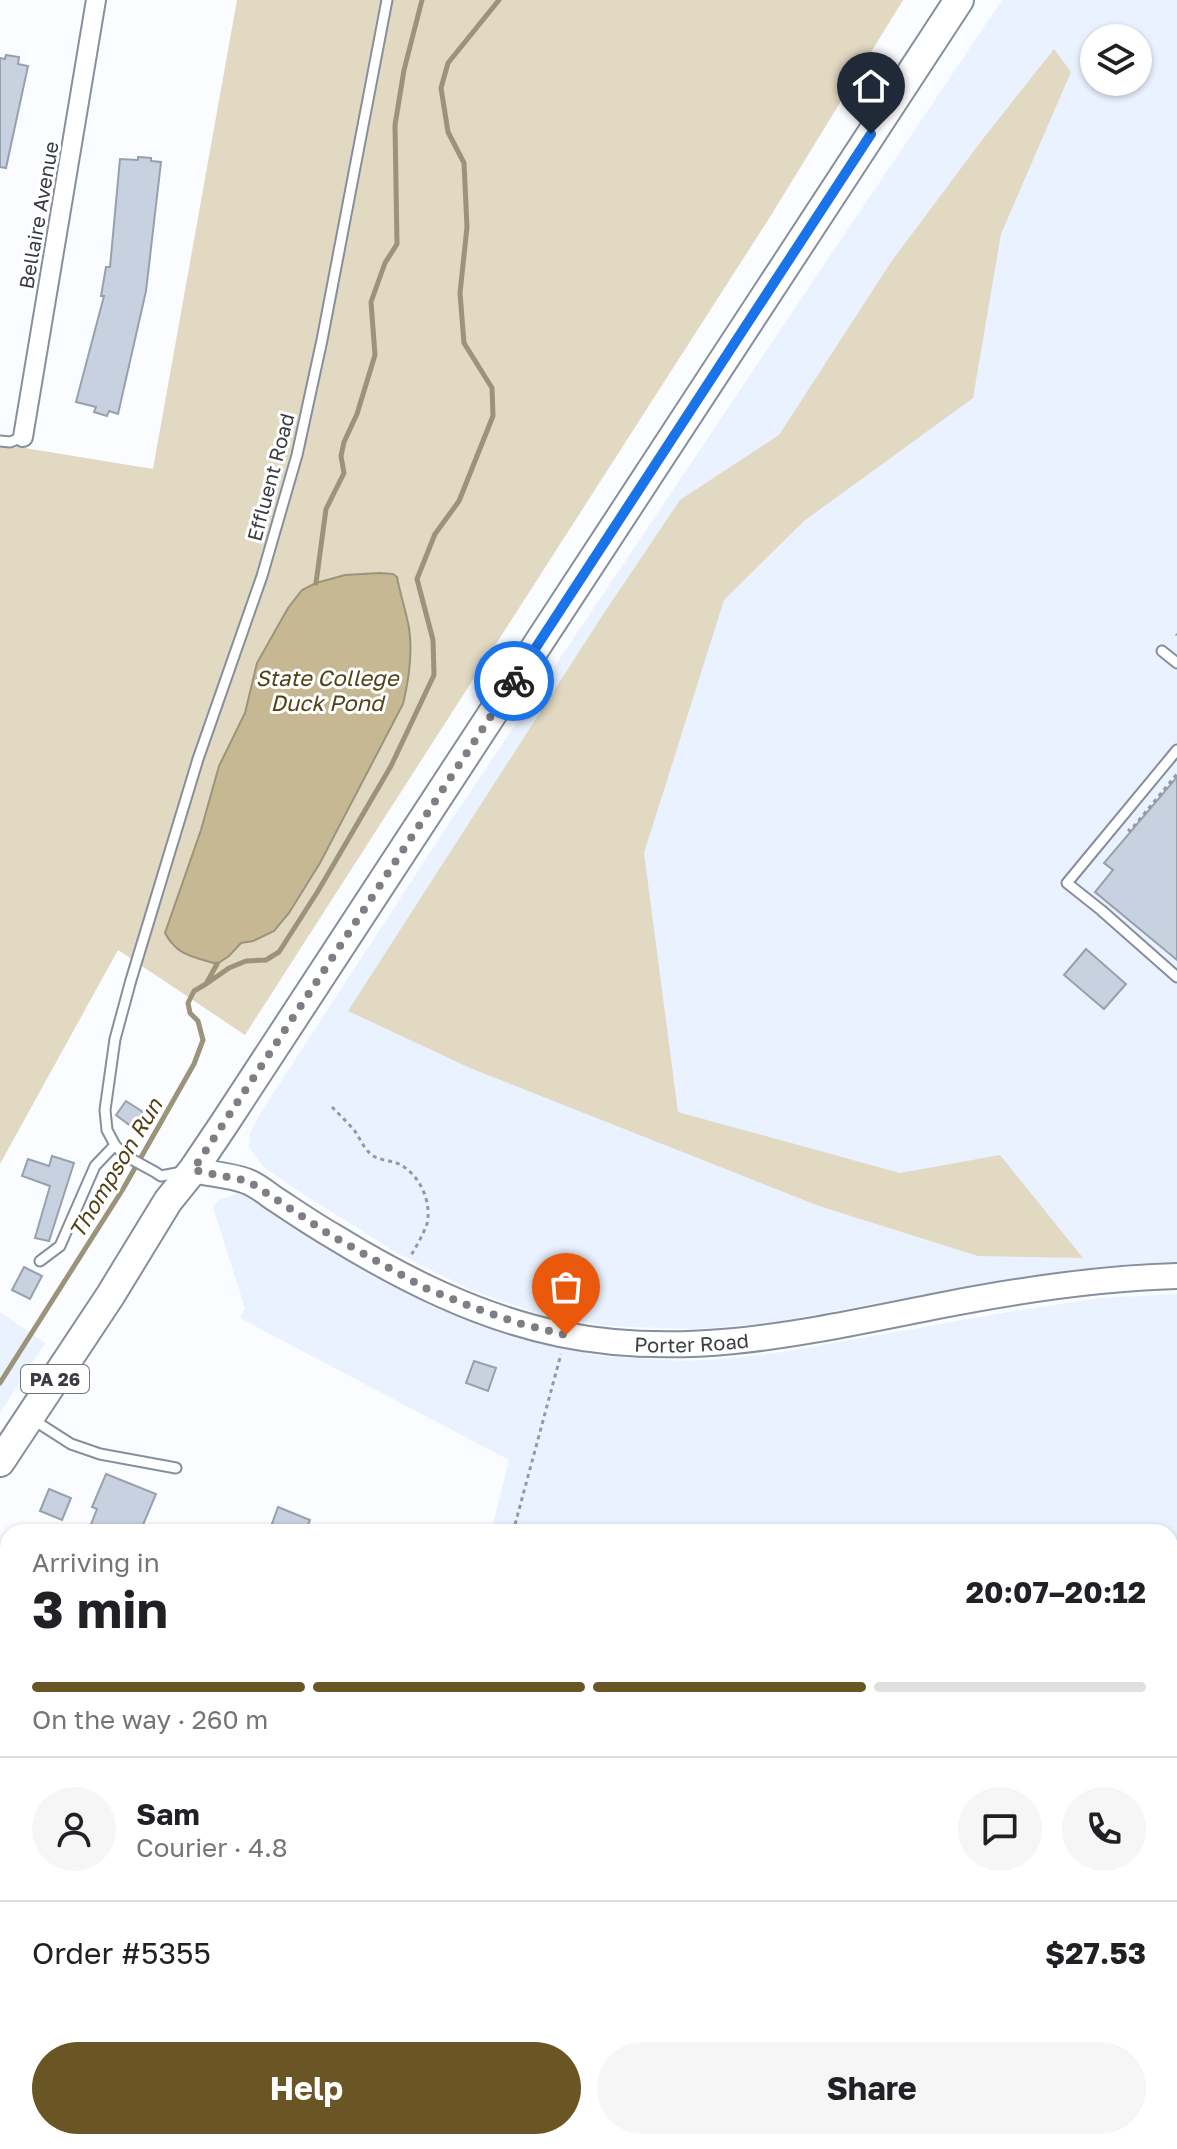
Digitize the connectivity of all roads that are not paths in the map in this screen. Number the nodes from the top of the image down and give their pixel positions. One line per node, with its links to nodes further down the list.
1 (96, 0): 6 (street, Bellaire Avenue)
2 (387, 0): 12 (lane, Effluent Road)
3 (959, 0): 5 (main road, PA 26)
4 (966, 0): 5 (main road)
5 (940, 28): 13 (main road, PA 26)
6 (23, 437): 7 (lane)
7 (0, 441)
8 (1162, 651): 9 (lane)
9 (1177, 663)
10 (1177, 750): 11 (lane)
11 (1177, 977)
12 (115, 1145): 13 (lane); 14 (lane)
13 (193, 1170): 15 (street, Porter Road); 16 (main road, PA 26)
14 (40, 1261)
15 (1177, 1276)
16 (29, 1417): 17 (main road, PA 26); 18 (lane)
17 (0, 1462)
18 (176, 1468)

